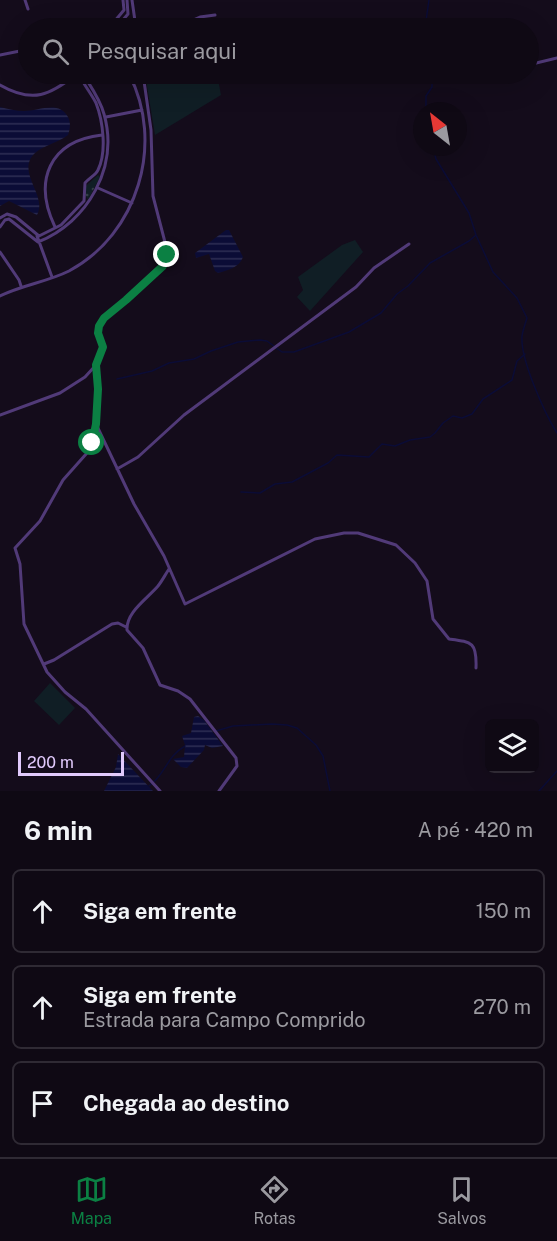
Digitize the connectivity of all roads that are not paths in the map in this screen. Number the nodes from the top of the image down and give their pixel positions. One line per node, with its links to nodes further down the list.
1 (26, 0): 3 (street)
2 (127, 0): 4 (street); 8 (street)
3 (28, 9)
4 (127, 9): 6 (street); 7 (street)
5 (215, 15): 9 (street)
6 (119, 18)
7 (124, 18)
8 (133, 18)
9 (198, 18)
10 (18, 52): 11 (street)
11 (0, 56)
12 (557, 58): 13 (street)
13 (539, 62)
14 (64, 84): 18 (street)
15 (88, 84): 20 (street)
16 (133, 84): 19 (street)
17 (144, 84): 40 (street)
18 (0, 85)
19 (142, 110): 20 (street); 26 (street)
20 (103, 118): 21 (street); 23 (street)
21 (102, 135): 22 (street); 31 (street)
22 (98, 173): 23 (street); 25 (street)
23 (103, 174): 24 (street)
24 (97, 187): 25 (street); 26 (street)
25 (86, 202): 31 (street); 32 (street)
26 (132, 203): 37 (street)
27 (10, 214): 28 (street); 29 (street); 33 (street)
28 (0, 218)
29 (9, 219): 30 (street); 34 (street)
30 (0, 227)
31 (55, 228): 32 (street); 33 (street)
32 (58, 232): 34 (street)
33 (37, 236): 34 (street)
34 (39, 242): 37 (street)
35 (409, 244): 43 (street)
36 (0, 252): 38 (street)
37 (52, 277): 38 (street)
38 (21, 286): 39 (street)
39 (0, 296)
40 (96, 365): 41 (street); 42 (street)
41 (0, 415)
42 (96, 424): 43 (street); 46 (street)
43 (117, 469): 44 (street)
44 (169, 568): 45 (street); 47 (street)
45 (126, 627): 46 (street); 49 (street)
46 (43, 664): 48 (street)
47 (476, 668)
48 (160, 791)
49 (219, 791)

